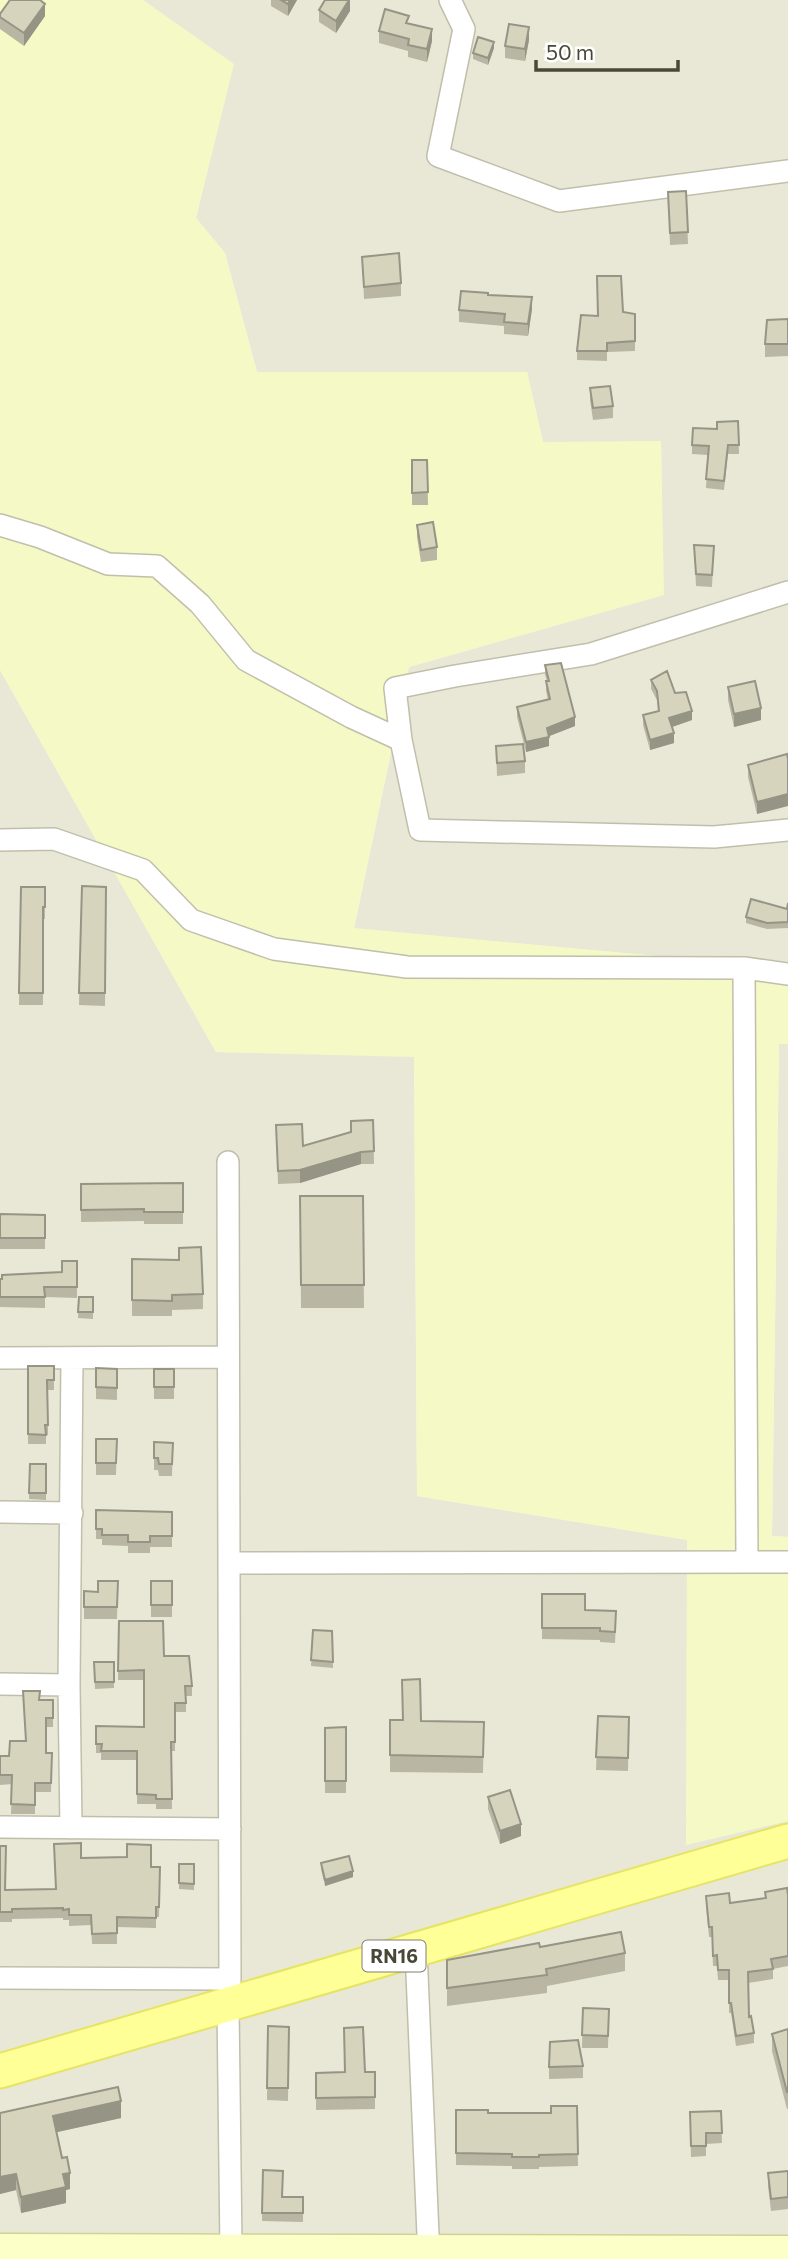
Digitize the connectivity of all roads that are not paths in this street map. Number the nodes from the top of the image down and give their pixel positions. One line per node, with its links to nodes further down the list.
1 (450, 0): 2 (street)
2 (788, 171)
3 (0, 525): 5 (street)
4 (788, 592): 5 (street)
5 (401, 740): 6 (street)
6 (788, 830)
7 (0, 840): 8 (street)
8 (744, 968): 9 (street); 16 (street)
9 (788, 974)
10 (228, 1162): 11 (street)
11 (228, 1357): 13 (street); 18 (street)
12 (0, 1358): 13 (street)
13 (72, 1358): 15 (street)
14 (0, 1512): 15 (street)
15 (72, 1513): 20 (street)
16 (747, 1561): 17 (street); 18 (street)
17 (788, 1562)
18 (229, 1563): 23 (street)
19 (0, 1685): 20 (street)
20 (69, 1685): 22 (street)
21 (0, 1827): 22 (street)
22 (71, 1828): 23 (street)
23 (230, 1829): 27 (street)
24 (788, 1841): 25 (main road, RN16)
25 (416, 1950): 27 (main road, RN16); 32 (street)
26 (0, 1978): 27 (street)
27 (229, 1992): 28 (main road, RN16); 30 (street)
28 (0, 2071)
29 (0, 2249): 30 (street)
30 (231, 2249): 32 (street)
31 (788, 2251): 32 (street)
32 (429, 2255)

